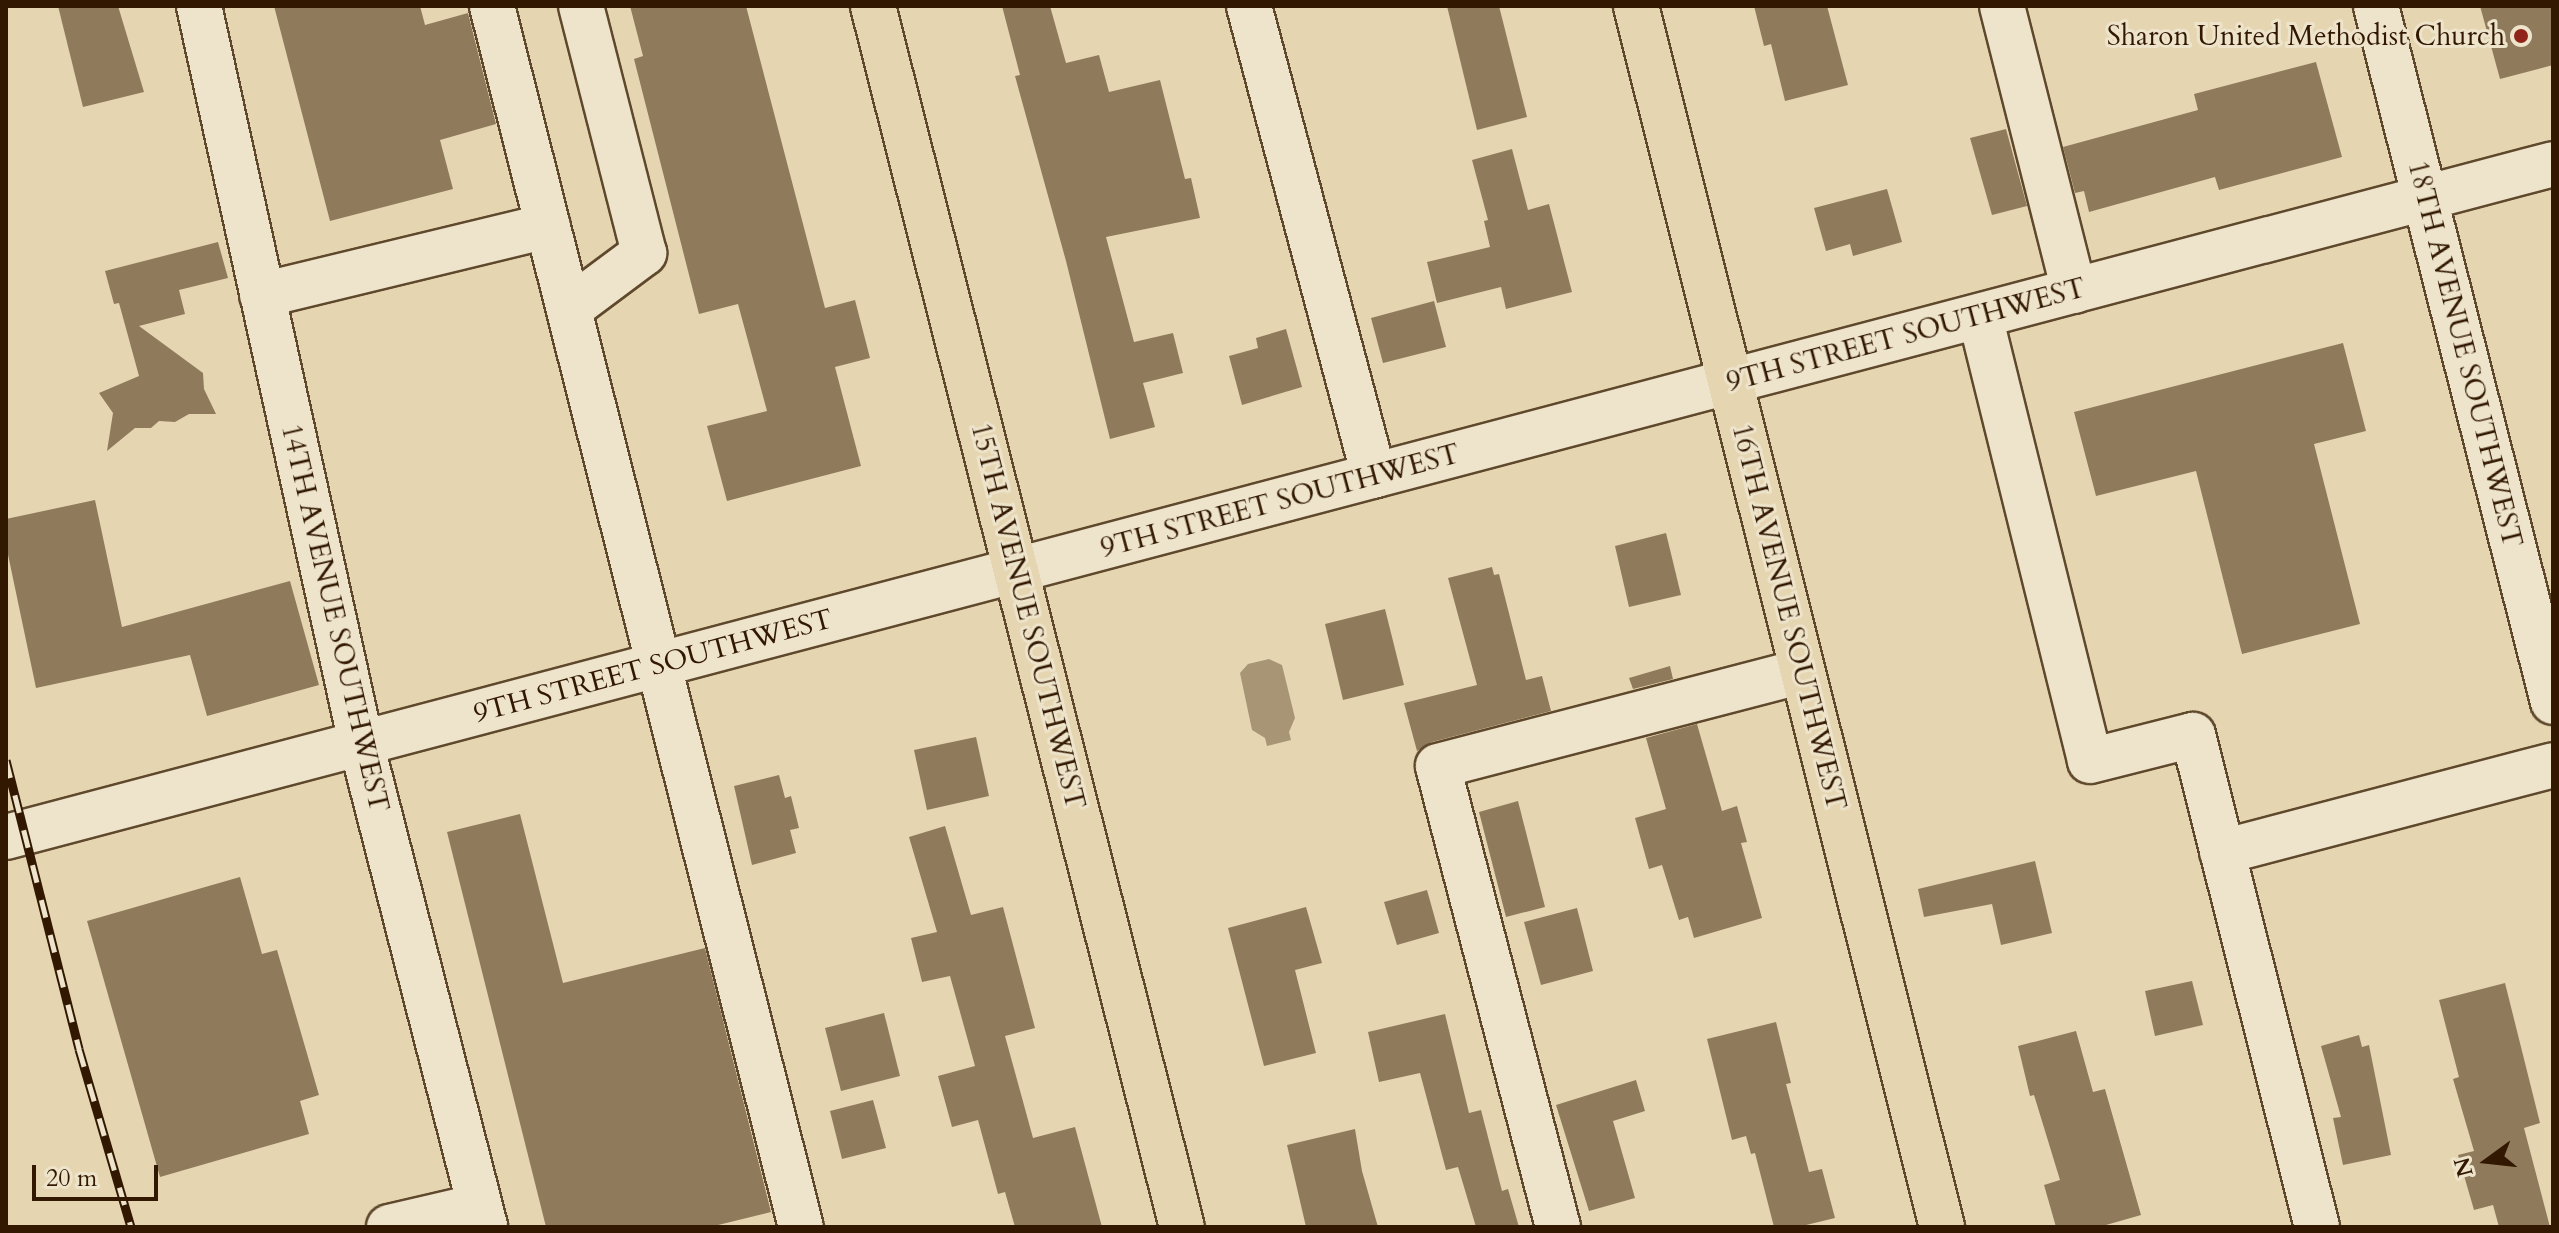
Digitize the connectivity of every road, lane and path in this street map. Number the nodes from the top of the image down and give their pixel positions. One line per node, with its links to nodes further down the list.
1 (199, 6): 13 (street, 14TH AVENUE SOUTHWEST)
2 (492, 6): 11 (street)
3 (581, 6): 14 (street)
4 (873, 6): 18 (main road, 15TH AVENUE SOUTHWEST)
5 (1249, 6): 17 (street)
6 (1636, 6): 16 (main road, 16TH AVENUE SOUTHWEST)
7 (2002, 6): 12 (street)
8 (2376, 6): 10 (street, 18TH AVENUE SOUTHWEST)
9 (2553, 164): 10 (street, 9TH STREET SOUTHWEST)
10 (2425, 198): 12 (street, 9TH STREET SOUTHWEST); 21 (street, 18TH AVENUE SOUTHWEST)
11 (548, 226): 13 (street); 14 (street)
12 (2074, 291): 15 (street, 9TH STREET SOUTHWEST)
13 (262, 295): 22 (street, 14TH AVENUE SOUTHWEST)
14 (569, 309): 19 (street)
15 (1980, 316): 16 (street, 9TH STREET SOUTHWEST); 25 (street)
16 (1729, 382): 17 (street, 9TH STREET SOUTHWEST); 20 (main road, 16TH AVENUE SOUTHWEST)
17 (1374, 476): 18 (street, 9TH STREET SOUTHWEST)
18 (1016, 570): 19 (street, 9TH STREET SOUTHWEST); 29 (main road, 15TH AVENUE SOUTHWEST)
19 (659, 664): 22 (street, 9TH STREET SOUTHWEST); 28 (street)
20 (1802, 671): 30 (street); 31 (main road, 16TH AVENUE SOUTHWEST)
21 (2553, 702)
22 (361, 743): 24 (street, 9TH STREET SOUTHWEST); 26 (street, 14TH AVENUE SOUTHWEST)
23 (2553, 765): 25 (street)
24 (6, 837)
25 (2222, 852): 32 (street)
26 (482, 1217): 27 (street)
27 (389, 1227)
28 (801, 1227)
29 (1182, 1227)
30 (1558, 1227)
31 (1942, 1227)
32 (2317, 1227)

